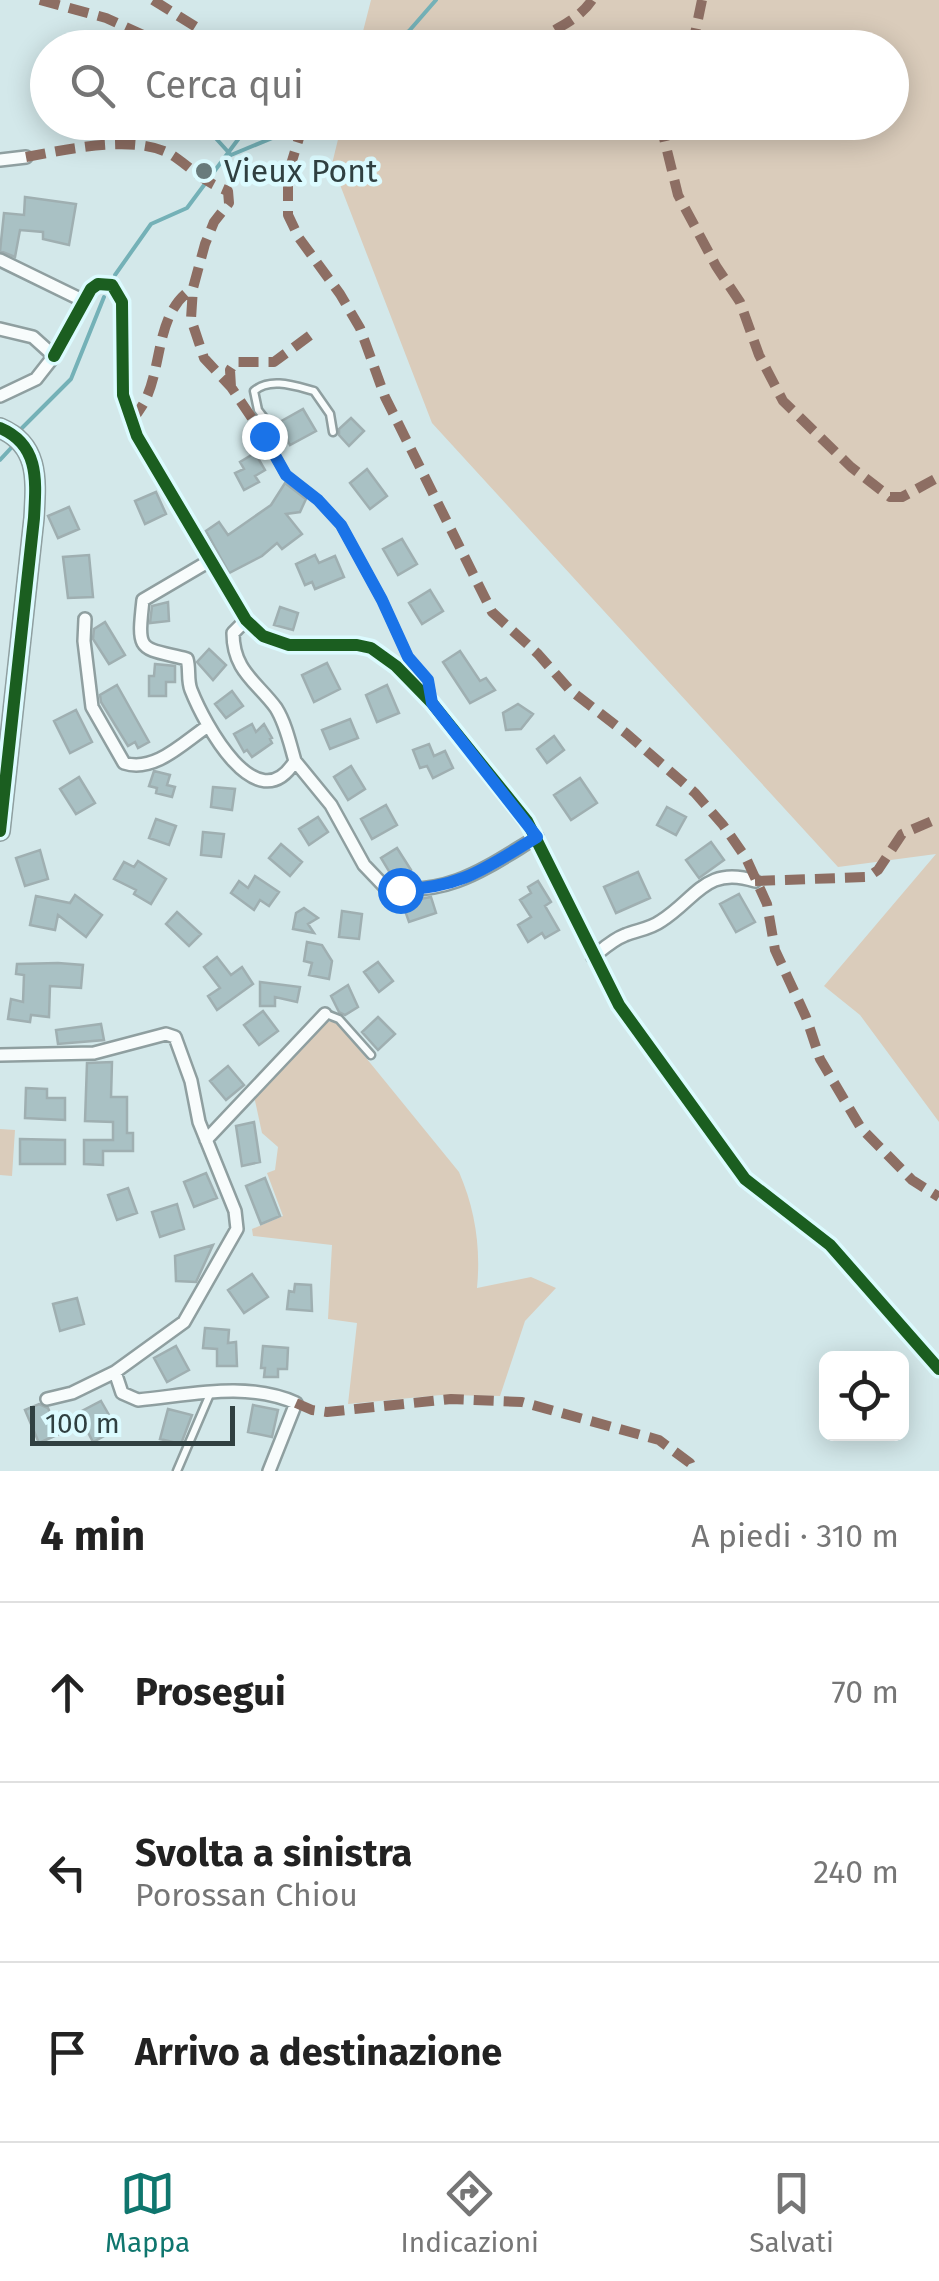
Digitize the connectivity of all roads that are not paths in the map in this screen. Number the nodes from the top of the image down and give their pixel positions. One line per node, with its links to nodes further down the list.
1 (26, 157): 2 (street)
2 (0, 160)
3 (0, 260): 4 (street)
4 (82, 300): 6 (street); 10 (street)
5 (0, 329): 6 (street)
6 (54, 356): 7 (street)
7 (0, 396)
8 (0, 428): 16 (main road)
9 (333, 432): 13 (lane)
10 (211, 560): 12 (street); 14 (street)
11 (85, 619): 14 (street)
12 (246, 620): 13 (street); 15 (street)
13 (432, 703): 17 (street)
14 (208, 726): 15 (street)
15 (295, 762): 17 (street)
16 (0, 831)
17 (540, 843): 19 (street)
18 (754, 881): 19 (street)
19 (593, 957): 24 (street)
20 (325, 1014): 22 (lane); 23 (street)
21 (0, 1055): 23 (street)
22 (371, 1055)
23 (206, 1140): 25 (street)
24 (939, 1369)
25 (115, 1372): 26 (street); 27 (street)
26 (210, 1393): 28 (lane); 29 (street)
27 (47, 1399)
28 (177, 1471)
29 (269, 1471)

